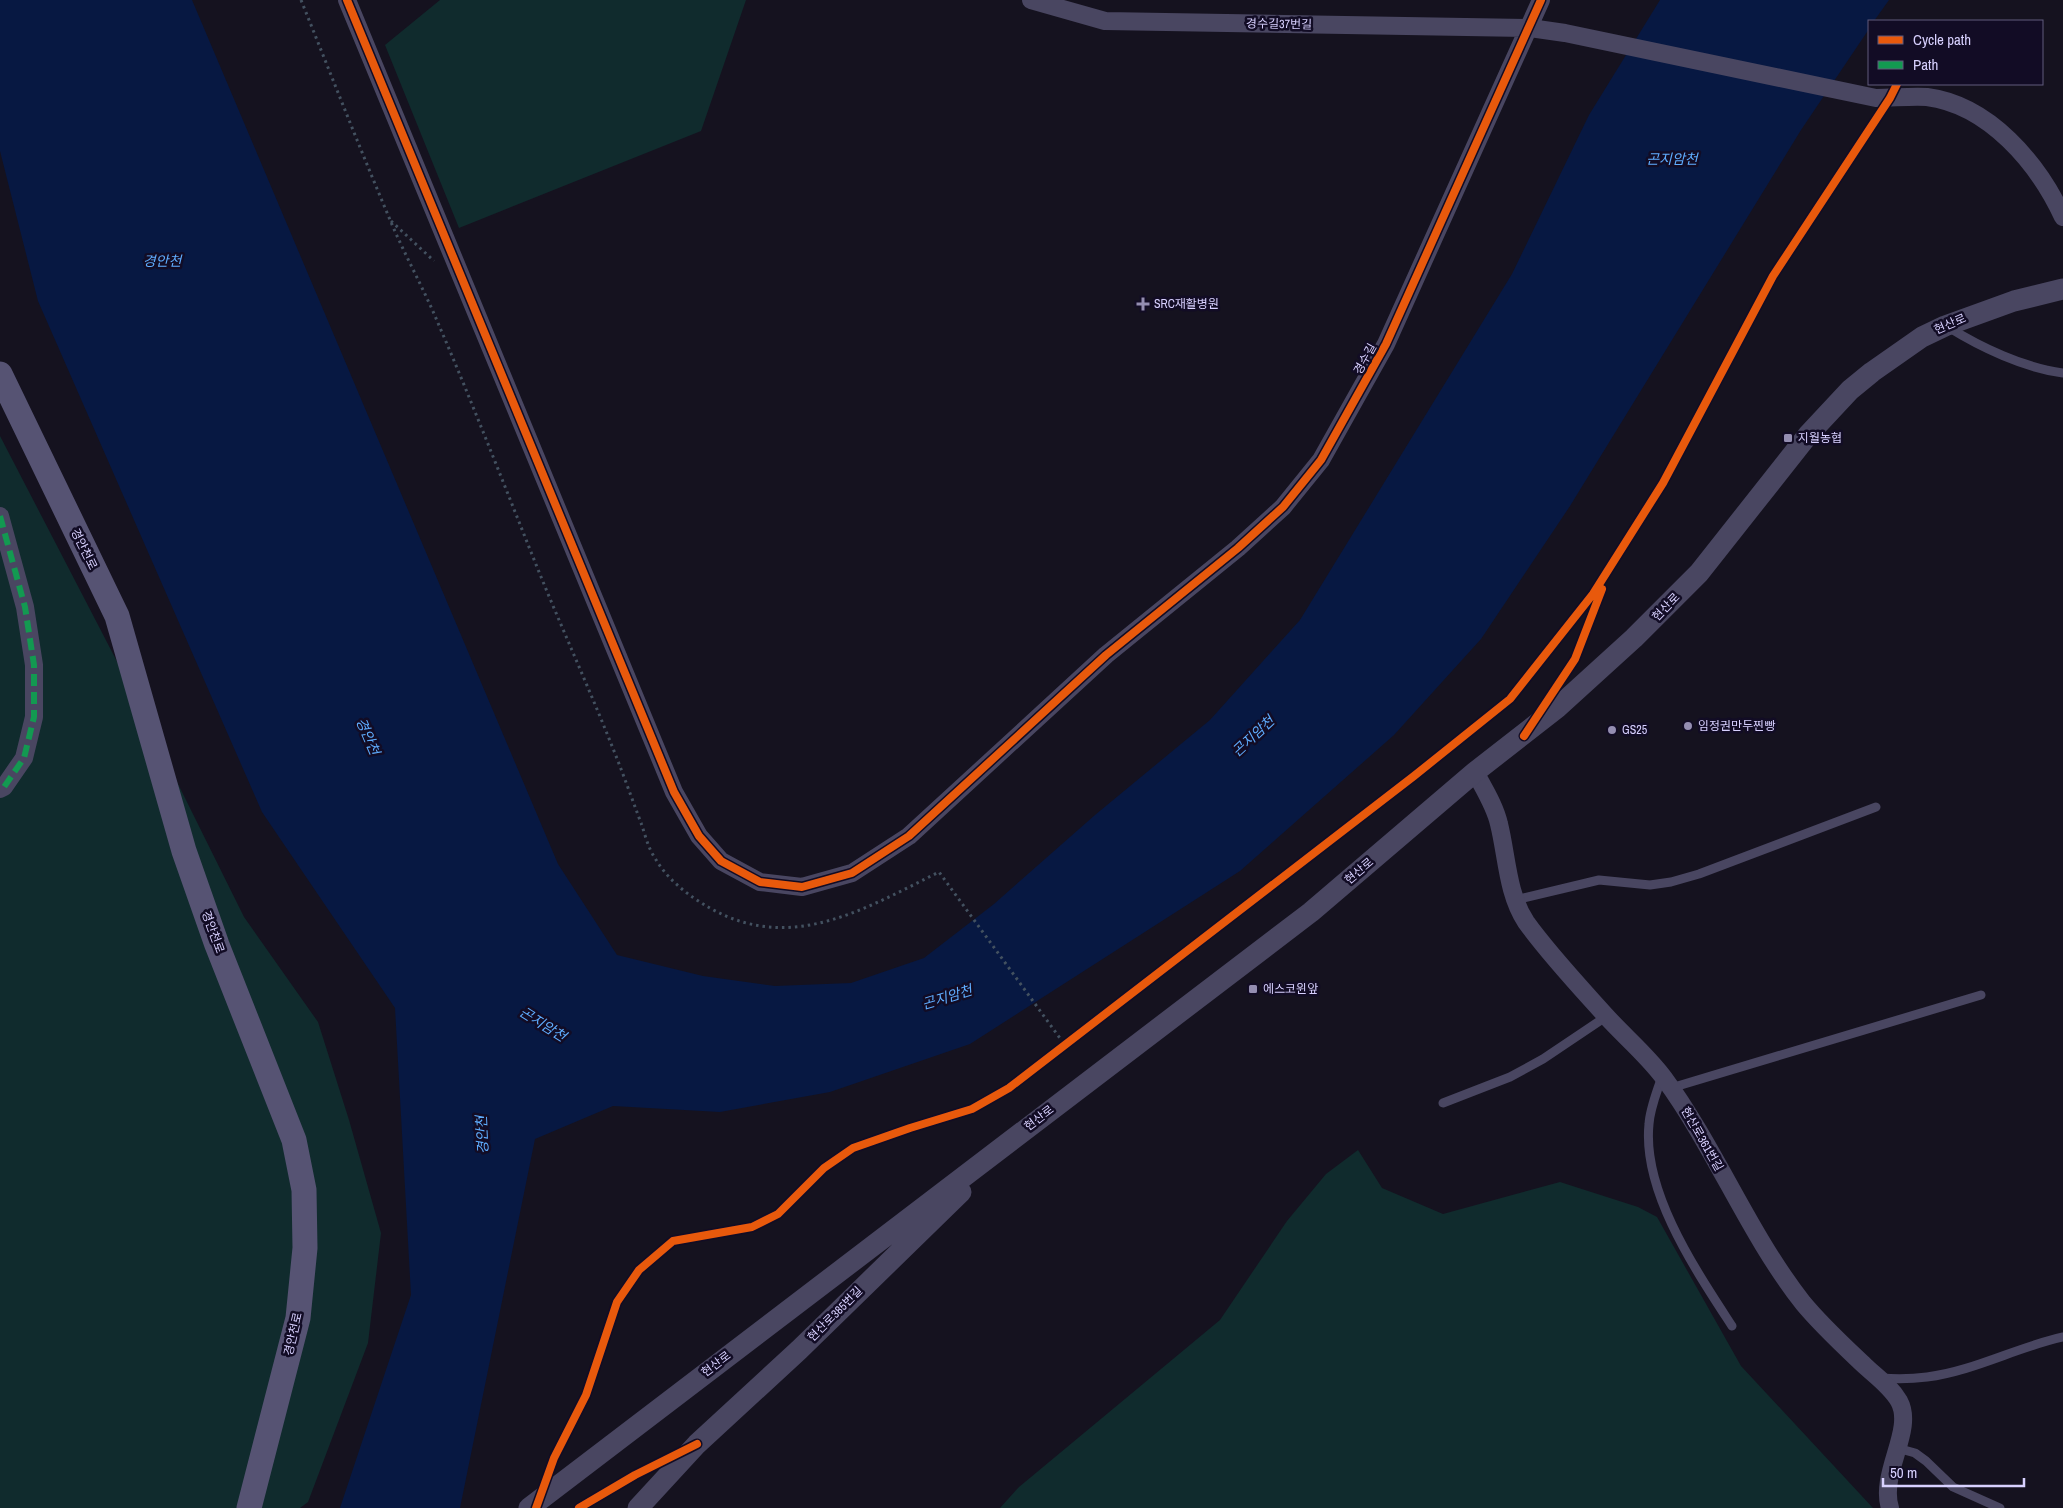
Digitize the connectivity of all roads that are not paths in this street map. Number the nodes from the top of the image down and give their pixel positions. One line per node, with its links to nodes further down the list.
1 (347, 0): 4 (street, 경수길)
2 (1031, 0): 4 (street, 경수길37번길)
3 (1541, 0): 4 (street, 경수길)
4 (1530, 28): 5 (street, 경수길37번길)
5 (2063, 217)
6 (2063, 289): 7 (street, 현산로)
7 (1945, 326): 8 (lane); 11 (street, 현산로)
8 (2063, 373)
9 (0, 374): 24 (main road, 경안천로)
10 (0, 516): 12 (street)
11 (1475, 772): 14 (street, 현산로361번길); 19 (street, 현산로)
12 (0, 790)
13 (1876, 806): 14 (lane)
14 (1516, 900): 16 (street, 현산로361번길)
15 (1981, 995): 17 (lane)
16 (1607, 1016): 17 (street, 현산로361번길); 18 (lane)
17 (1666, 1082): 20 (lane); 22 (street, 현산로361번길)
18 (1443, 1103)
19 (1034, 1122): 25 (street, 현산로); 26 (street, 현산로385번길)
20 (1732, 1326)
21 (2063, 1337): 22 (lane)
22 (1878, 1378): 23 (street, 현산로361번길)
23 (1897, 1448): 27 (street, 현산로361번길); 28 (lane)
24 (249, 1508)
25 (529, 1508)
26 (638, 1508)
27 (1890, 1508)
28 (2000, 1508)

